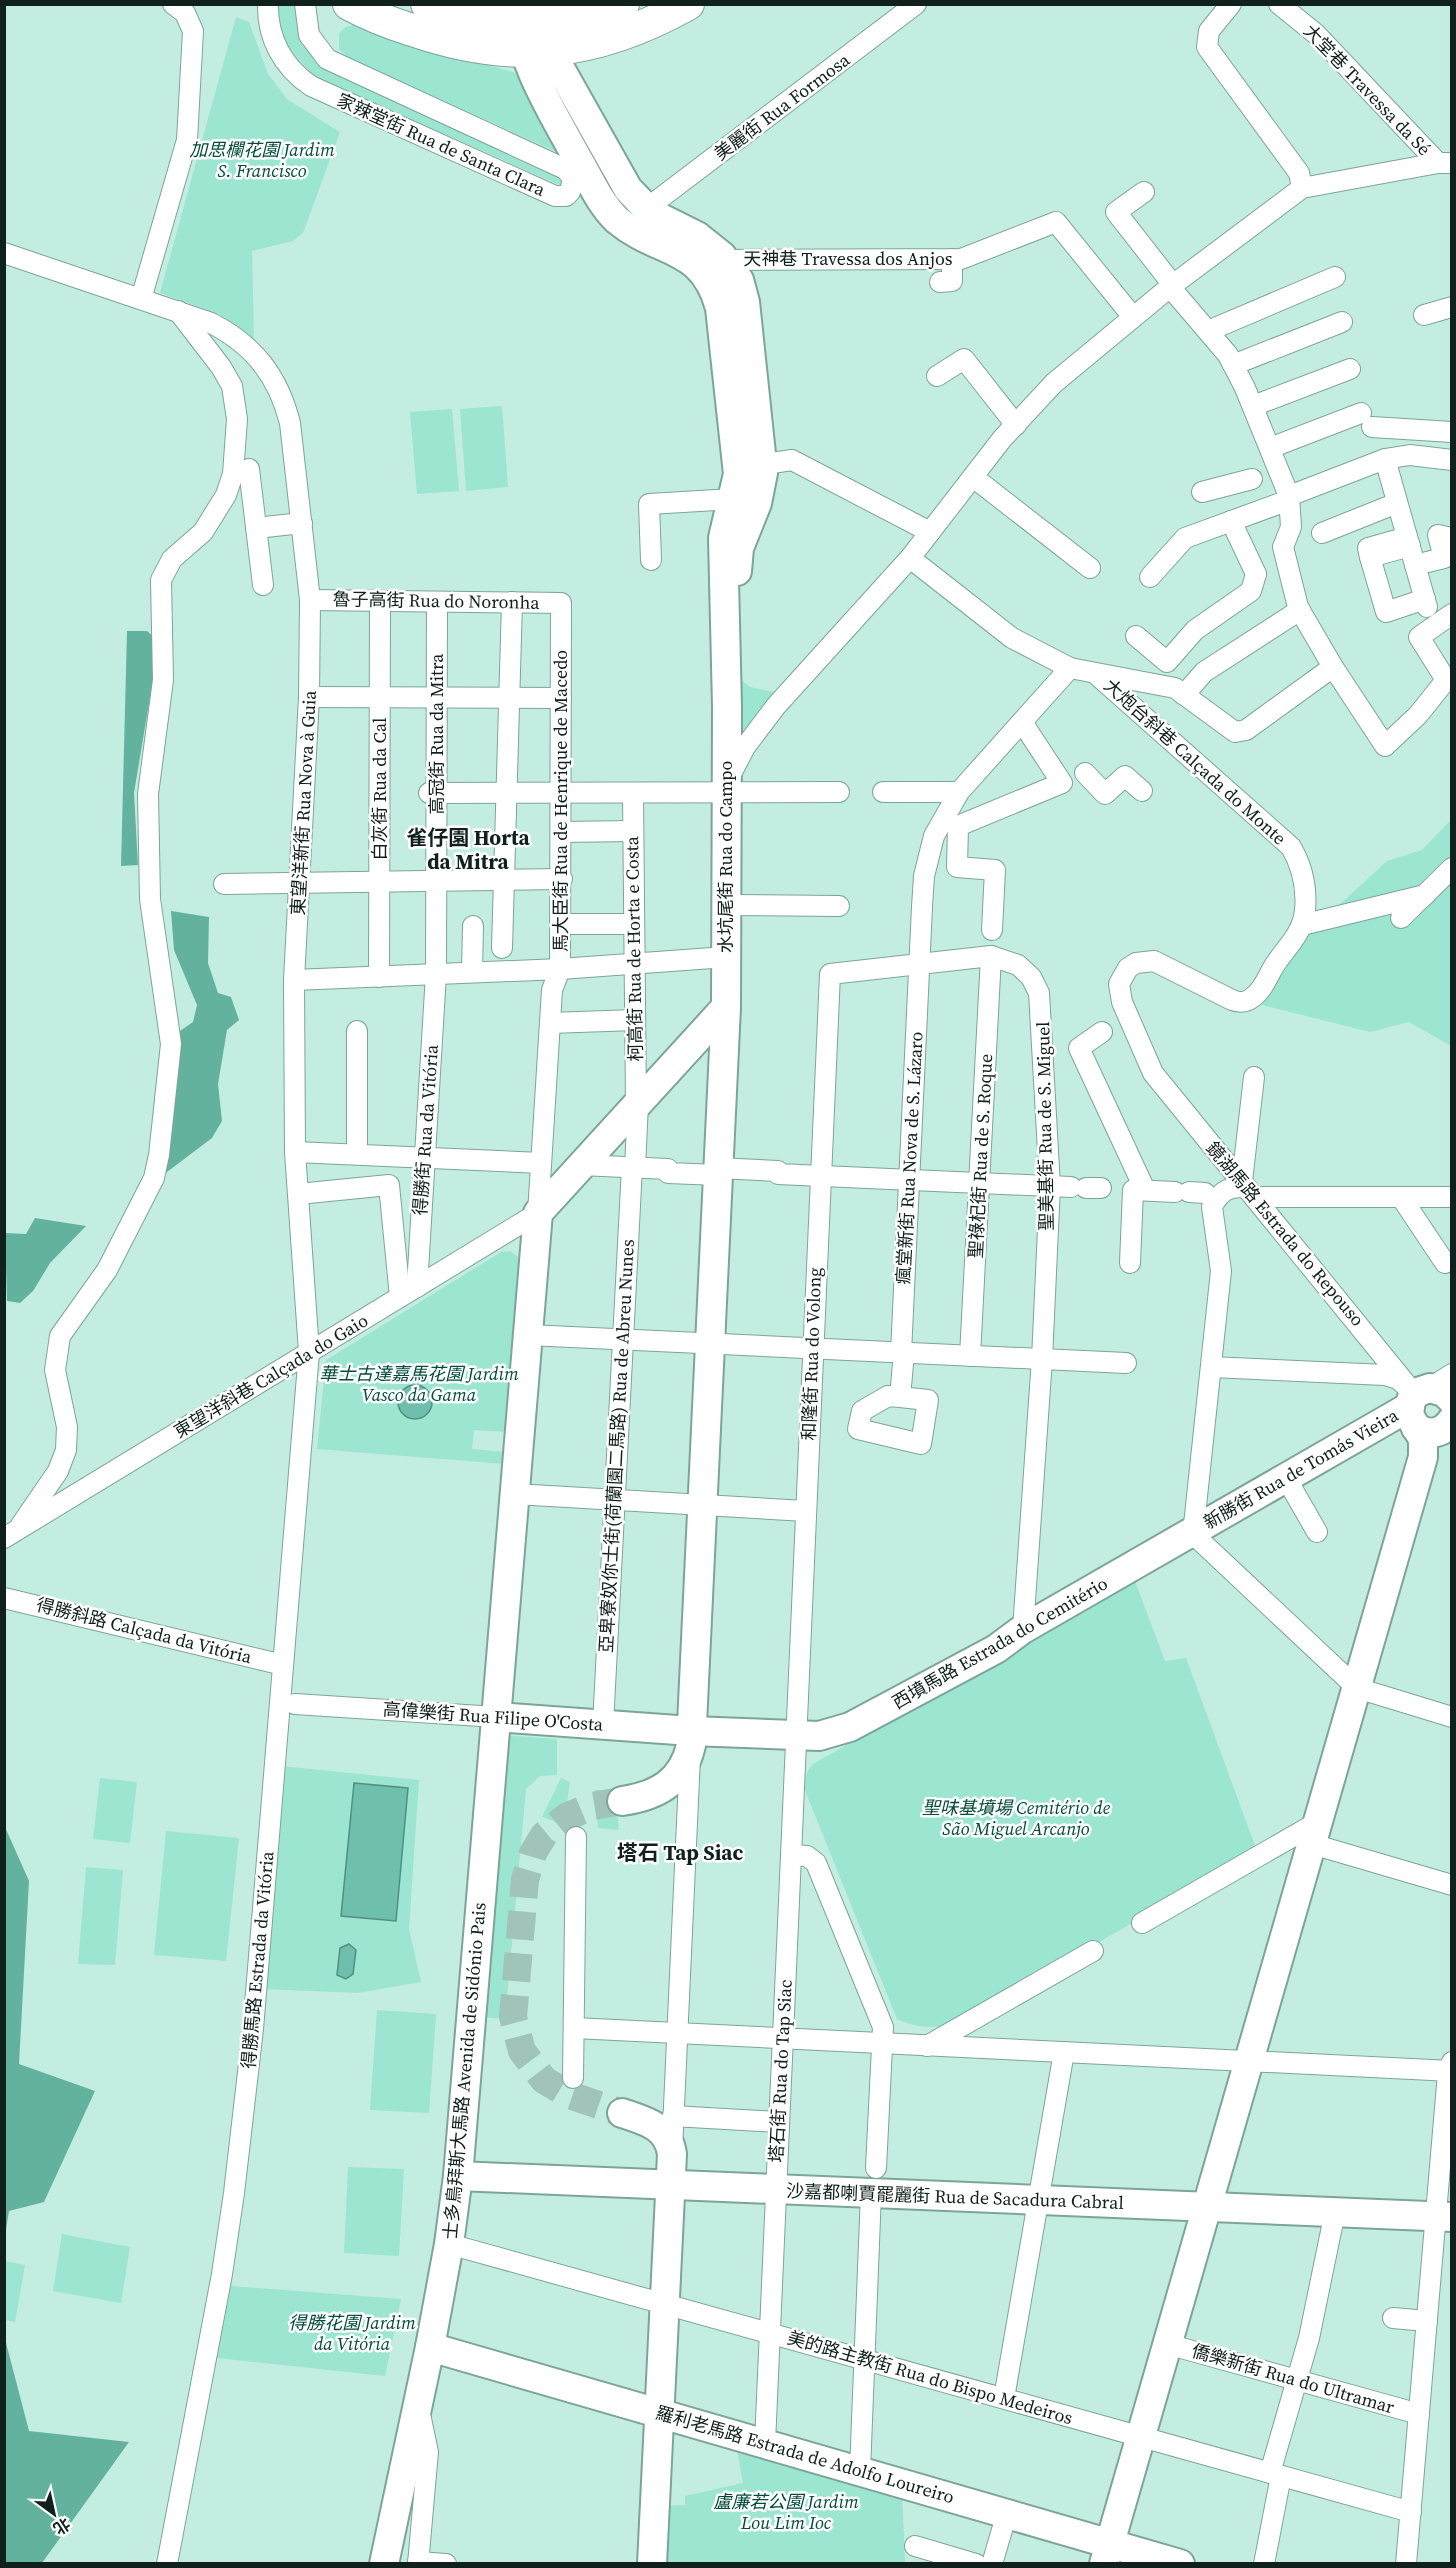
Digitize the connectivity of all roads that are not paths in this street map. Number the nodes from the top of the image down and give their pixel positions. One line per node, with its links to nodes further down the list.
1 (173, 4): 23 (street)
2 (268, 4): 3 (street, 家辣堂街 Rua de Santa Clara)
3 (305, 4)
4 (349, 4): 12 (main road)
5 (427, 4): 12 (main road)
6 (623, 4): 12 (main road)
7 (688, 4): 12 (main road)
8 (916, 4): 16 (street, 美麗街 Rua Formosa)
9 (1231, 4): 14 (street)
10 (1279, 4): 11 (street, 大堂巷 Travessa da Sé)
11 (1299, 11): 13 (street, 大堂巷 Travessa da Sé)
12 (531, 26): 16 (main road, 水坑尾街 Rua do Campo); 45 (main road, 水坑尾街 Rua do Campo)
13 (1445, 163): 14 (street)
14 (1302, 188): 22 (street)
15 (1144, 192): 22 (street)
16 (646, 209): 19 (main road, 水坑尾街 Rua do Campo)
17 (4, 253): 23 (street, 東望洋新街 Rua Nova à Guia)
18 (952, 259): 19 (street, 天神巷 Travessa dos Anjos); 21 (street); 27 (street, 天神巷 Travessa dos Anjos)
19 (726, 260): 40 (main road, 水坑尾街 Rua do Campo)
20 (1335, 277): 29 (street)
21 (940, 282)
22 (1171, 286): 27 (street); 29 (street)
23 (141, 299): 25 (street, 東望洋新街 Rua Nova à Guia)
24 (1452, 307): 26 (street)
25 (177, 311): 48 (street, 東望洋新街 Rua Nova à Guia); 171 (street)
26 (1424, 315)
27 (1133, 317): 34 (street)
28 (1342, 322): 30 (street)
29 (1208, 331): 30 (street)
30 (1233, 364): 33 (street)
31 (1350, 369): 33 (street)
32 (937, 376): 34 (street)
33 (1253, 406): 36 (street)
34 (1016, 424): 41 (street)
35 (1452, 432): 36 (street)
36 (1270, 448): 44 (street)
37 (1382, 454): 38 (street); 44 (street); 46 (street)
38 (1452, 460)
39 (249, 469): 49 (street)
40 (762, 469): 50 (street); 79 (main road, 水坑尾街 Rua do Campo)
41 (973, 477): 50 (street); 58 (street)
42 (1252, 479): 43 (street)
43 (1202, 492)
44 (1290, 493): 47 (street); 54 (street)
45 (733, 499): 56 (street); 79 (main road, 水坑尾街 Rua do Campo)
46 (1397, 503): 51 (street); 53 (street)
47 (1231, 521): 59 (street); 60 (street)
48 (302, 523): 49 (street); 62 (street, 東望洋新街 Rua Nova à Guia)
49 (256, 528): 61 (street)
50 (930, 532): 55 (street)
51 (1322, 533)
52 (1452, 538): 57 (street)
53 (1408, 542): 57 (street); 57 (street)
54 (1284, 556): 59 (street); 67 (street)
55 (910, 558): 71 (street, 大炮台斜巷 Calçada do Monte); 83 (street)
56 (651, 560)
57 (1415, 565)
58 (1090, 568)
59 (1256, 574): 69 (street)
60 (1150, 577)
61 (263, 585)
62 (310, 600): 63 (street, 魯子高街 Rua do Noronha); 74 (street, 東望洋新街 Rua Nova à Guia)
63 (380, 601): 64 (street, 魯子高街 Rua do Noronha); 75 (street, 白灰街 Rua da Cal)
64 (437, 602): 65 (street, 魯子高街 Rua do Noronha); 76 (street, 高冠街 Rua da Mitra)
65 (512, 602): 66 (street, 魯子高街 Rua do Noronha); 77 (street)
66 (561, 603): 78 (street, 馬大臣街 Rua de Henrique de Macedo)
67 (1300, 610): 70 (street); 73 (street)
68 (1452, 614): 70 (street)
69 (1136, 636)
70 (1333, 667): 73 (street)
71 (1070, 668): 72 (street, 大炮台斜巷 Calçada do Monte); 80 (street, 瘋堂新街 Rua Nova de S. Lázaro)
72 (1097, 675): 73 (street); 108 (street, 大炮台斜巷 Calçada do Monte)
73 (1184, 695)
74 (309, 698): 75 (street); 100 (street, 東望洋新街 Rua Nova à Guia)
75 (380, 698): 76 (street); 99 (street, 白灰街 Rua da Cal)
76 (437, 698): 77 (street); 88 (street, 高冠街 Rua da Mitra)
77 (509, 698): 78 (street); 89 (street)
78 (561, 698): 90 (street, 馬大臣街 Rua de Henrique de Macedo)
79 (727, 707): 83 (main road, 水坑尾街 Rua do Campo)
80 (1022, 722): 82 (street); 87 (street, 瘋堂新街 Rua Nova de S. Lázaro)
81 (1085, 773): 82 (street); 84 (street); 92 (street)
82 (1062, 783): 110 (street)
83 (727, 788): 85 (street); 91 (street); 103 (main road, 水坑尾街 Rua do Campo)
84 (1142, 791)
85 (839, 792)
86 (883, 792): 87 (street)
87 (959, 792): 115 (street, 瘋堂新街 Rua Nova de S. Lázaro)
88 (433, 793): 89 (street); 98 (street, 高冠街 Rua da Mitra)
89 (507, 793): 90 (street); 97 (street)
90 (561, 793): 91 (street); 94 (street, 馬大臣街 Rua de Henrique de Macedo)
91 (633, 793): 93 (street, 柯高街 Rua de Horta e Costa)
92 (1093, 797)
93 (633, 831): 94 (street); 107 (street, 柯高街 Rua de Horta e Costa)
94 (561, 832): 96 (street, 馬大臣街 Rua de Henrique de Macedo)
95 (1452, 868): 102 (street)
96 (562, 879): 97 (street); 106 (street, 馬大臣街 Rua de Henrique de Macedo)
97 (504, 880): 98 (street); 111 (street)
98 (437, 881): 99 (street); 118 (street, 高冠街 Rua da Mitra)
99 (379, 882): 100 (street); 119 (street, 白灰街 Rua da Cal)
100 (301, 883): 101 (street); 120 (street, 東望洋新街 Rua Nova à Guia)
101 (224, 884)
102 (1425, 894): 105 (street); 108 (street)
103 (726, 905): 104 (street); 113 (main road, 水坑尾街 Rua do Campo)
104 (839, 906)
105 (1401, 918)
106 (562, 924): 107 (street); 116 (street, 馬大臣街 Rua de Henrique de Macedo)
107 (634, 924): 114 (street, 柯高街 Rua de Horta e Costa)
108 (1302, 925): 142 (street, 鏡湖馬路 Estrada do Repouso)
109 (473, 926): 117 (street)
110 (992, 930)
111 (502, 948)
112 (991, 956): 115 (street); 139 (street, 聖祿杞街 Rua de S. Roque); 140 (street, 聖美基街 Rua de S. Miguel)
113 (726, 957): 114 (street); 121 (main road, 水坑尾街 Rua do Campo)
114 (634, 963): 116 (street); 122 (street, 柯高街 Rua de Horta e Costa)
115 (920, 964): 137 (street, 和隆街 Rua do Volong); 138 (street, 瘋堂新街 Rua Nova de S. Lázaro)
116 (560, 969): 117 (street); 123 (street, 馬大臣街 Rua de Henrique de Macedo)
117 (472, 972): 118 (street)
118 (436, 974): 119 (street); 132 (street, 得勝街 Rua da Vitória)
119 (379, 977): 120 (street)
120 (294, 980): 131 (street, 東望洋新街 Rua Nova à Guia)
121 (726, 1007): 126 (main road); 127 (main road, 水坑尾街 Rua do Campo)
122 (635, 1020): 123 (street); 129 (street, 柯高街 Rua de Horta e Costa)
123 (550, 1023): 133 (street, 馬大臣街 Rua de Henrique de Macedo)
124 (357, 1031): 130 (street)
125 (1102, 1032): 141 (street)
126 (693, 1043): 127 (main road); 129 (main road)
127 (723, 1059): 136 (main road, 水坑尾街 Rua do Campo)
128 (1254, 1077): 142 (street)
129 (637, 1104): 134 (main road); 135 (street, 亞卑寮奴你士街(荷蘭園二馬路) Rua de Abreu Nunes)
130 (357, 1149)
131 (295, 1152): 132 (street); 144 (street, 東望洋新街 Rua Nova à Guia)
132 (425, 1158): 133 (street); 150 (street, 得勝街 Rua da Vitória)
133 (541, 1163): 147 (street, 馬大臣街 Rua de Henrique de Macedo)
134 (581, 1165): 135 (street); 147 (main road)
135 (633, 1167): 136 (street); 153 (street, 亞卑寮奴你士街(荷蘭園二馬路) Rua de Abreu Nunes)
136 (718, 1171): 137 (street); 154 (main road, 水坑尾街 Rua do Campo)
137 (820, 1176): 138 (street); 155 (street, 和隆街 Rua do Volong)
138 (909, 1180): 139 (street); 157 (street, 瘋堂新街 Rua Nova de S. Lázaro)
139 (979, 1183): 140 (street); 158 (street, 聖祿杞街 Rua de S. Roque)
140 (1050, 1186): 141 (street); 159 (street, 聖美基街 Rua de S. Miguel)
141 (1110, 1189): 143 (street); 148 (street)
142 (1248, 1189): 145 (street); 161 (street); 163 (street, 鏡湖馬路 Estrada do Repouso)
143 (1190, 1192)
144 (298, 1194): 151 (street); 156 (street, 東望洋新街 Rua Nova à Guia)
145 (1401, 1197): 146 (street); 149 (street)
146 (1452, 1197)
147 (538, 1213): 150 (street, 東望洋斜巷 Calçada do Gaio); 152 (main road, 士多鳥拜斯大馬路 Avenida de Sidónio Pais)
148 (1130, 1263)
149 (1445, 1263)
150 (417, 1287): 151 (street, 東望洋斜巷 Calçada do Gaio)
151 (400, 1297): 156 (street, 東望洋斜巷 Calçada do Gaio)
152 (528, 1335): 153 (street); 165 (main road, 士多鳥拜斯大馬路 Avenida de Sidónio Pais)
153 (623, 1340): 154 (street); 166 (street, 亞卑寮奴你士街(荷蘭園二馬路) Rua de Abreu Nunes)
154 (710, 1344): 155 (street); 167 (main road, 水坑尾街 Rua do Campo)
155 (812, 1348): 157 (street); 168 (street, 和隆街 Rua do Volong)
156 (309, 1352): 171 (street, 東望洋斜巷 Calçada do Gaio); 174 (street, 得勝馬路 Estrada da Vitória)
157 (902, 1353): 158 (street); 162 (street, 瘋堂新街 Rua Nova de S. Lázaro)
158 (970, 1356): 159 (street)
159 (1042, 1359): 160 (street); 173 (street, 聖美基街 Rua de S. Miguel)
160 (1126, 1363)
161 (1211, 1367): 163 (street); 169 (street)
162 (900, 1397)
163 (1437, 1406): 164 (main road, 新勝街 Rua de Tomás Vieira); 175 (main road)
164 (1286, 1478): 169 (main road, 新勝街 Rua de Tomás Vieira); 170 (street)
165 (515, 1494): 166 (street); 177 (main road, 士多鳥拜斯大馬路 Avenida de Sidónio Pais)
166 (614, 1500): 167 (street); 179 (street, 亞卑寮奴你士街(荷蘭園二馬路) Rua de Abreu Nunes)
167 (702, 1505): 168 (street); 182 (main road, 水坑尾街 Rua do Campo)
168 (806, 1511): 181 (street, 和隆街 Rua do Volong)
169 (1194, 1531): 173 (main road, 西墳馬路 Estrada do Cemitério); 175 (street)
170 (1317, 1532)
171 (11, 1534)
172 (4, 1598): 174 (street, 得勝斜路 Calçada da Vitória)
173 (1023, 1629): 181 (main road, 西墳馬路 Estrada do Cemitério)
174 (284, 1665): 234 (street, 得勝馬路 Estrada da Vitória)
175 (1357, 1688): 178 (street); 185 (main road)
176 (295, 1704): 177 (street, 高偉樂街 Rua Filipe O'Costa)
177 (496, 1717): 179 (main road, 高偉樂街 Rua Filipe O'Costa); 204 (main road, 士多鳥拜斯大馬路 Avenida de Sidónio Pais)
178 (1452, 1718)
179 (603, 1725): 180 (main road, 高偉樂街 Rua Filipe O'Costa)
180 (653, 1729): 182 (main road, 高偉樂街 Rua Filipe O'Costa); 183 (main road)
181 (797, 1735): 182 (main road, 西墳馬路 Estrada do Cemitério); 187 (street, 塔石街 Rua do Tap Siac)
182 (691, 1738): 183 (main road); 192 (street)
183 (671, 1783): 184 (main road)
184 (622, 1801)
185 (1315, 1833): 188 (street); 189 (street); 197 (main road)
186 (576, 1837): 191 (street)
187 (791, 1855): 193 (street, 塔石街 Rua do Tap Siac); 194 (street)
188 (1452, 1885)
189 (1142, 1923)
190 (1093, 1951): 195 (street)
191 (574, 2028): 192 (street); 199 (street)
192 (677, 2034): 193 (street); 201 (street)
193 (783, 2039): 194 (street); 202 (street, 塔石街 Rua do Tap Siac)
194 (883, 2044): 195 (street); 205 (street)
195 (927, 2046): 196 (street)
196 (1064, 2052): 197 (street); 208 (street)
197 (1249, 2061): 198 (street); 209 (main road)
198 (1451, 2068): 211 (street)
199 (573, 2078)
200 (622, 2113): 203 (main road)
201 (673, 2116): 202 (street); 203 (street)
202 (779, 2122): 207 (street, 塔石街 Rua do Tap Siac)
203 (672, 2154): 206 (main road)
204 (458, 2176): 206 (main road, 沙嘉都喇賈罷麗街 Rua de Sacadura Cabral); 212 (main road, 士多鳥拜斯大馬路 Avenida de Sidónio Pais)
205 (874, 2180): 207 (main road, 沙嘉都喇賈罷麗街 Rua de Sacadura Cabral); 208 (main road, 沙嘉都喇賈罷麗街 Rua de Sacadura Cabral); 219 (street)
206 (670, 2185): 207 (main road, 沙嘉都喇賈罷麗街 Rua de Sacadura Cabral); 213 (main road)
207 (776, 2190): 216 (street, 塔石街 Rua do Tap Siac)
208 (1038, 2200): 209 (main road, 沙嘉都喇賈罷麗街 Rua de Sacadura Cabral); 221 (street)
209 (1207, 2207): 210 (main road, 沙嘉都喇賈罷麗街 Rua de Sacadura Cabral); 217 (main road)
210 (1335, 2212): 211 (main road, 沙嘉都喇賈罷麗街 Rua de Sacadura Cabral); 220 (street)
211 (1444, 2216): 215 (street)
212 (449, 2244): 213 (street, 美的路主教街 Rua do Bispo Medeiros); 218 (main road, 士多鳥拜斯大馬路 Avenida de Sidónio Pais)
213 (666, 2304): 216 (street, 美的路主教街 Rua do Bispo Medeiros); 223 (main road)
214 (1393, 2318): 215 (street)
215 (1427, 2321): 224 (street)
216 (771, 2333): 219 (street, 美的路主教街 Rua do Bispo Medeiros); 226 (street, 塔石街 Rua do Tap Siac)
217 (1167, 2344): 220 (street, 僑樂新街 Rua do Ultramar); 225 (main road)
218 (430, 2347): 222 (main road, 士多鳥拜斯大馬路 Avenida de Sidónio Pais); 223 (main road, 羅利老馬路 Estrada de Adolfo Loureiro)
219 (866, 2360): 221 (street, 美的路主教街 Rua do Bispo Medeiros); 227 (street)
220 (1297, 2380): 224 (street, 僑樂新街 Rua do Ultramar); 228 (street)
221 (1004, 2398): 225 (street, 美的路主教街 Rua do Bispo Medeiros)
222 (418, 2404): 233 (street); 235 (main road, 士多鳥拜斯大馬路 Avenida de Sidónio Pais)
223 (659, 2413): 226 (main road, 羅利老馬路 Estrada de Adolfo Loureiro); 237 (main road)
224 (1419, 2414): 229 (street)
225 (1141, 2436): 228 (street, 美的路主教街 Rua do Bispo Medeiros); 232 (main road)
226 (765, 2443): 227 (main road, 羅利老馬路 Estrada de Adolfo Loureiro)
227 (860, 2471): 230 (main road, 羅利老馬路 Estrada de Adolfo Loureiro)
228 (1276, 2474): 229 (street, 美的路主教街 Rua do Bispo Medeiros); 241 (street)
229 (1411, 2512): 242 (street)
230 (1007, 2513): 232 (main road, 羅利老馬路 Estrada de Adolfo Loureiro); 239 (street)
231 (915, 2546): 238 (street)
232 (1107, 2553): 240 (main road, 羅利老馬路 Estrada de Adolfo Loureiro)
233 (418, 2563): 236 (street)
234 (167, 2564)
235 (384, 2564)
236 (446, 2564)
237 (652, 2564)
238 (976, 2564)
239 (992, 2564)
240 (1180, 2564)
241 (1264, 2564)
242 (1406, 2564)

